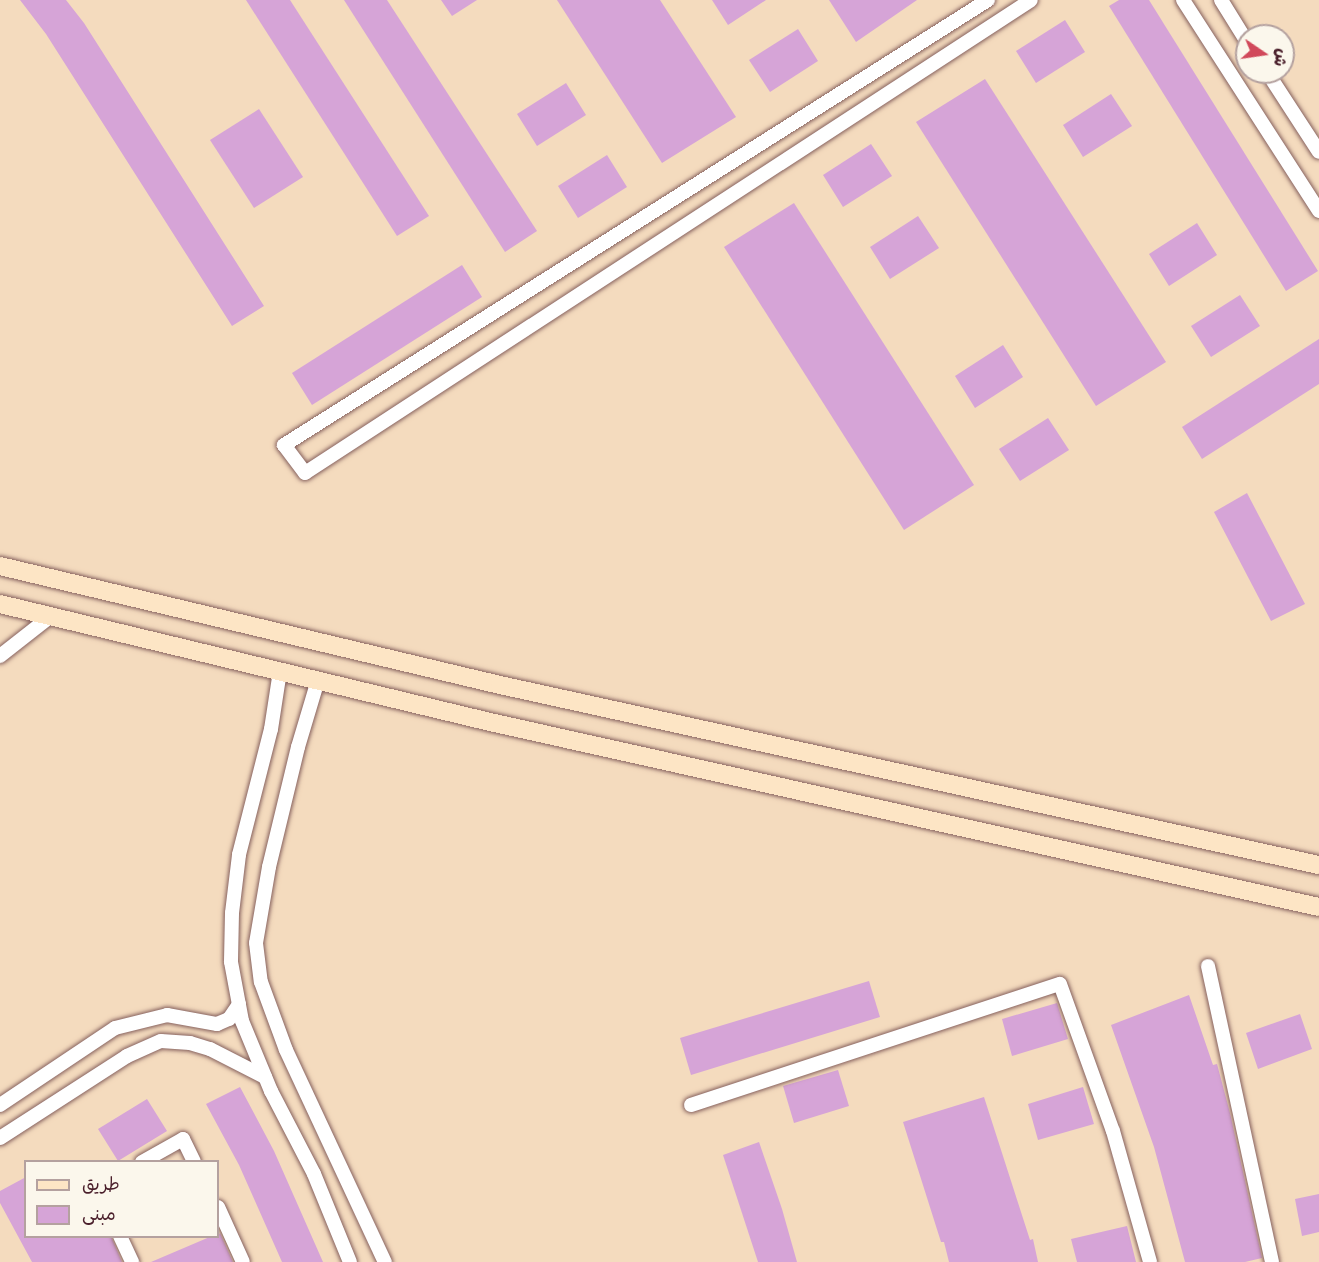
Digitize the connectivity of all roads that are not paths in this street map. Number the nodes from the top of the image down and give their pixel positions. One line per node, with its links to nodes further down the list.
1 (988, 0): 2 (street)
2 (1031, 0)
3 (1183, 0): 8 (street)
4 (1221, 0): 5 (street)
5 (1236, 24)
6 (1275, 84): 7 (street)
7 (1319, 152)
8 (1319, 211)
9 (0, 566): 15 (main road)
10 (1, 606): 11 (main road)
11 (51, 616): 12 (street); 13 (main road)
12 (0, 656)
13 (280, 671): 14 (main road); 18 (street)
14 (318, 680): 16 (main road); 30 (street)
15 (1319, 865)
16 (1319, 908)
17 (1208, 966): 32 (street)
18 (239, 1004): 19 (street); 20 (street)
19 (265, 1077): 22 (street); 29 (street)
20 (0, 1105)
21 (691, 1105): 31 (street)
22 (0, 1138)
23 (144, 1160): 24 (street)
24 (194, 1160)
25 (219, 1209): 28 (street)
26 (121, 1238): 27 (street)
27 (132, 1262)
28 (243, 1262)
29 (350, 1262)
30 (385, 1262)
31 (1150, 1262)
32 (1272, 1262)

